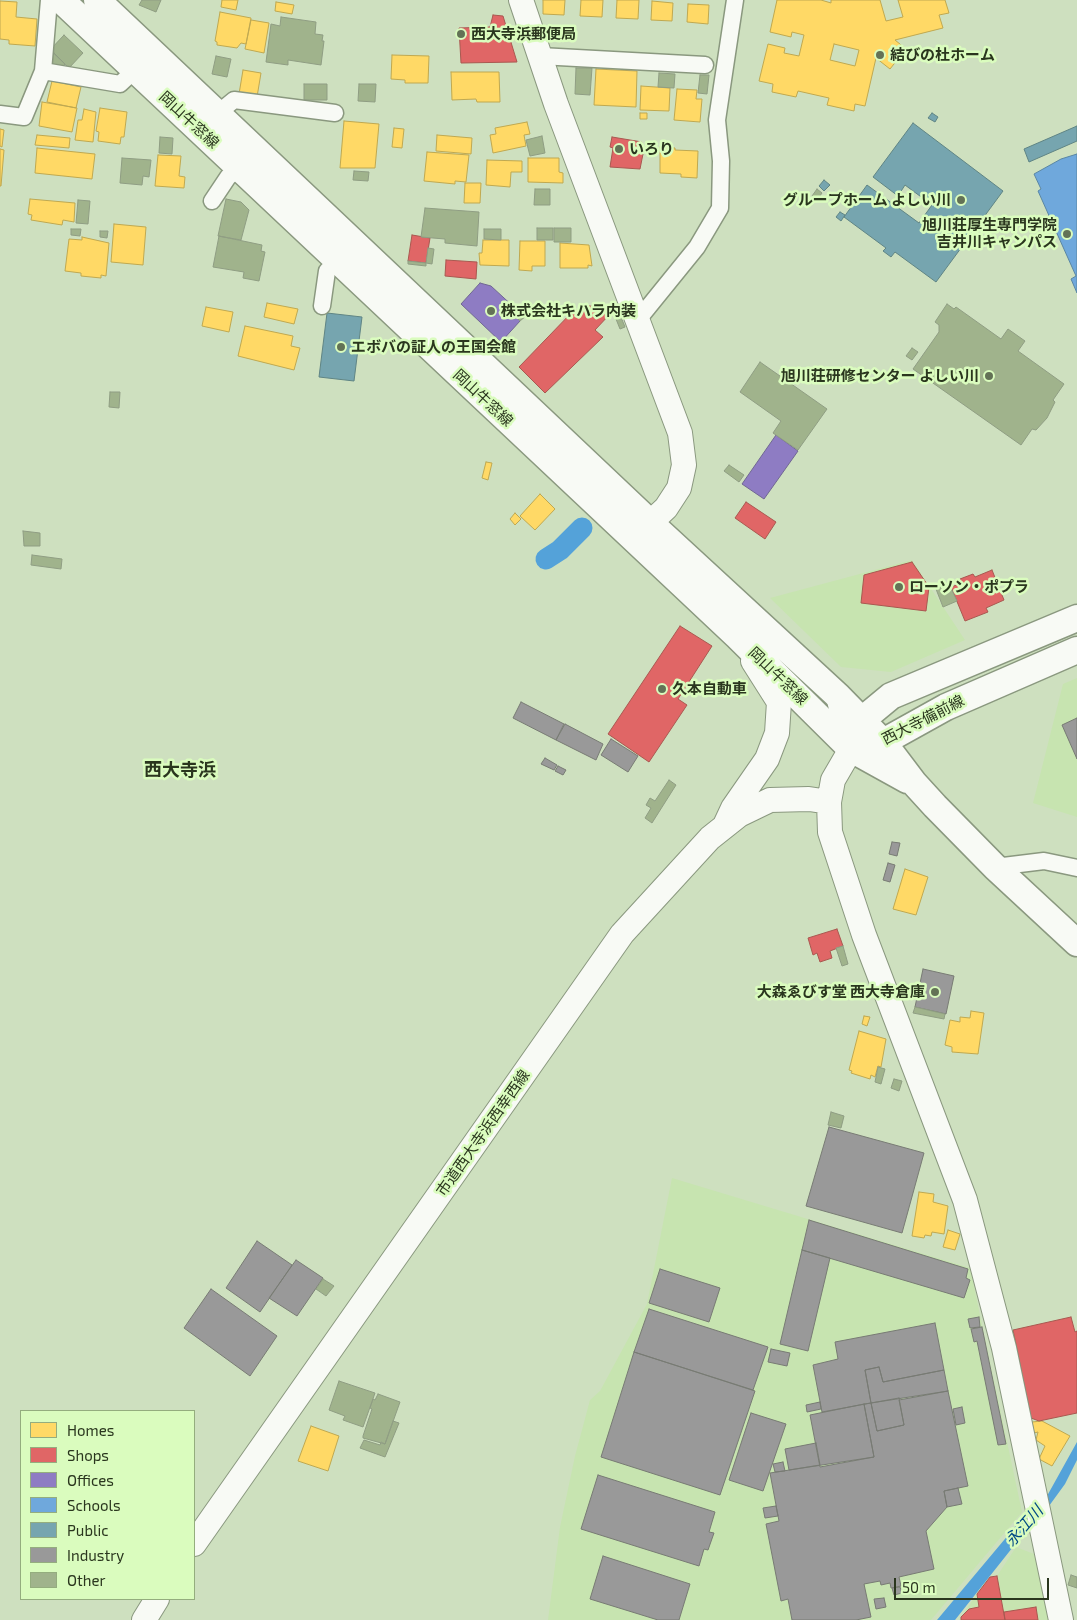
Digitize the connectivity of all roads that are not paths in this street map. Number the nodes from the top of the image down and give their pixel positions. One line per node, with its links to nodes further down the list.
1 (49, 0): 9 (street)
2 (61, 0): 8 (main road, 岡山牛窓線)
3 (96, 0): 12 (main road, 岡山牛窓線)
4 (521, 0): 6 (street)
5 (735, 0): 17 (street)
6 (540, 56): 7 (street); 17 (street)
7 (705, 65)
8 (135, 70): 9 (street); 13 (main road, 岡山牛窓線)
9 (43, 71): 11 (street)
10 (336, 113): 12 (street)
11 (0, 114)
12 (217, 114): 18 (main road, 岡山牛窓線)
13 (239, 168): 14 (street); 15 (main road, 岡山牛窓線)
14 (212, 201)
15 (338, 261): 16 (street); 18 (main road, 岡山牛窓線)
16 (322, 306)
17 (637, 321): 18 (street)
18 (642, 531): 20 (main road, 岡山牛窓線); 22 (main road, 岡山牛窓線)
19 (1077, 618): 23 (main road, 西大寺備前線)
20 (737, 636): 25 (main road, 岡山牛窓線); 28 (street)
21 (1077, 650): 24 (main road, 西大寺備前線)
22 (838, 696): 23 (main road, 岡山牛窓線); 25 (street)
23 (862, 720): 24 (main road, 岡山牛窓線); 25 (main road, 西大寺備前線)
24 (883, 742): 25 (main road, 西大寺備前線); 26 (main road, 岡山牛窓線)
25 (851, 749): 26 (main road, 岡山牛窓線); 27 (street)
26 (914, 783): 29 (main road, 岡山牛窓線)
27 (829, 802): 28 (street, 市道西大寺浜西幸西線); 35 (street)
28 (726, 825): 32 (street, 市道西大寺浜西幸西線)
29 (995, 867): 30 (street); 31 (main road, 岡山牛窓線)
30 (1077, 868)
31 (1077, 943)
32 (195, 1543)
33 (156, 1600): 34 (street)
34 (144, 1620)
35 (1061, 1620)

